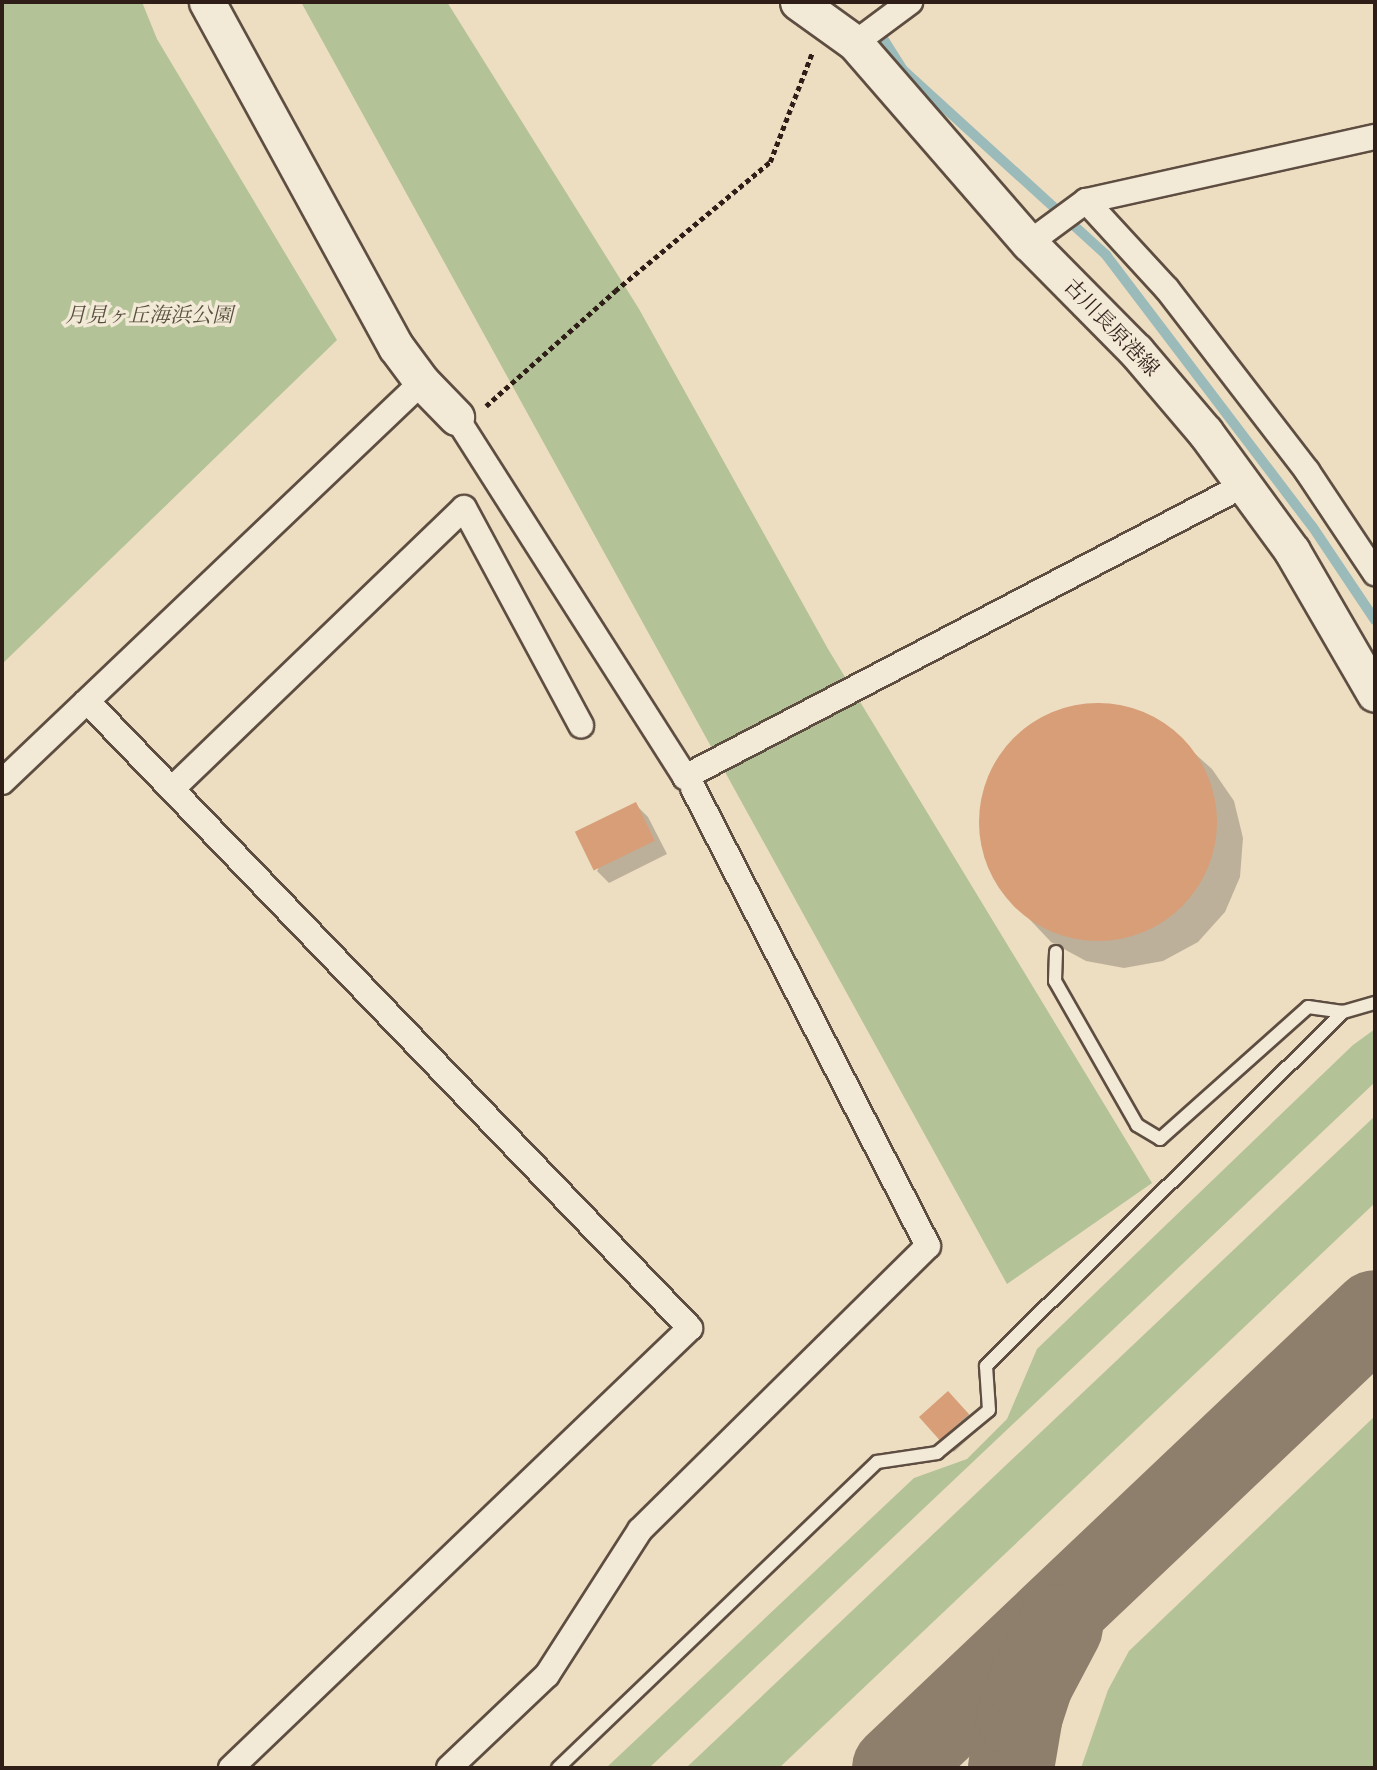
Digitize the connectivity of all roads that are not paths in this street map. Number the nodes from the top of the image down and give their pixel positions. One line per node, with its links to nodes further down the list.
1 (207, 2): 8 (main road)
2 (910, 2): 4 (street)
3 (811, 12): 4 (main road, 古川長原港線)
4 (855, 43): 7 (main road, 古川長原港線)
5 (1375, 137): 6 (street)
6 (1086, 201): 7 (street); 11 (street)
7 (1029, 243): 10 (main road, 古川長原港線)
8 (422, 382): 9 (main road); 13 (street)
9 (466, 415): 10 (street)
10 (1244, 485): 12 (main road, 古川長原港線)
11 (1375, 573)
12 (1375, 694)
13 (87, 701): 15 (street); 17 (street)
14 (580, 725): 17 (street)
15 (2, 782)
16 (693, 788): 22 (street)
17 (172, 789): 21 (street)
18 (1056, 952): 20 (lane)
19 (1375, 1003): 20 (lane)
20 (1343, 1012): 23 (lane)
21 (231, 1768)
22 (449, 1768)
23 (558, 1768)

